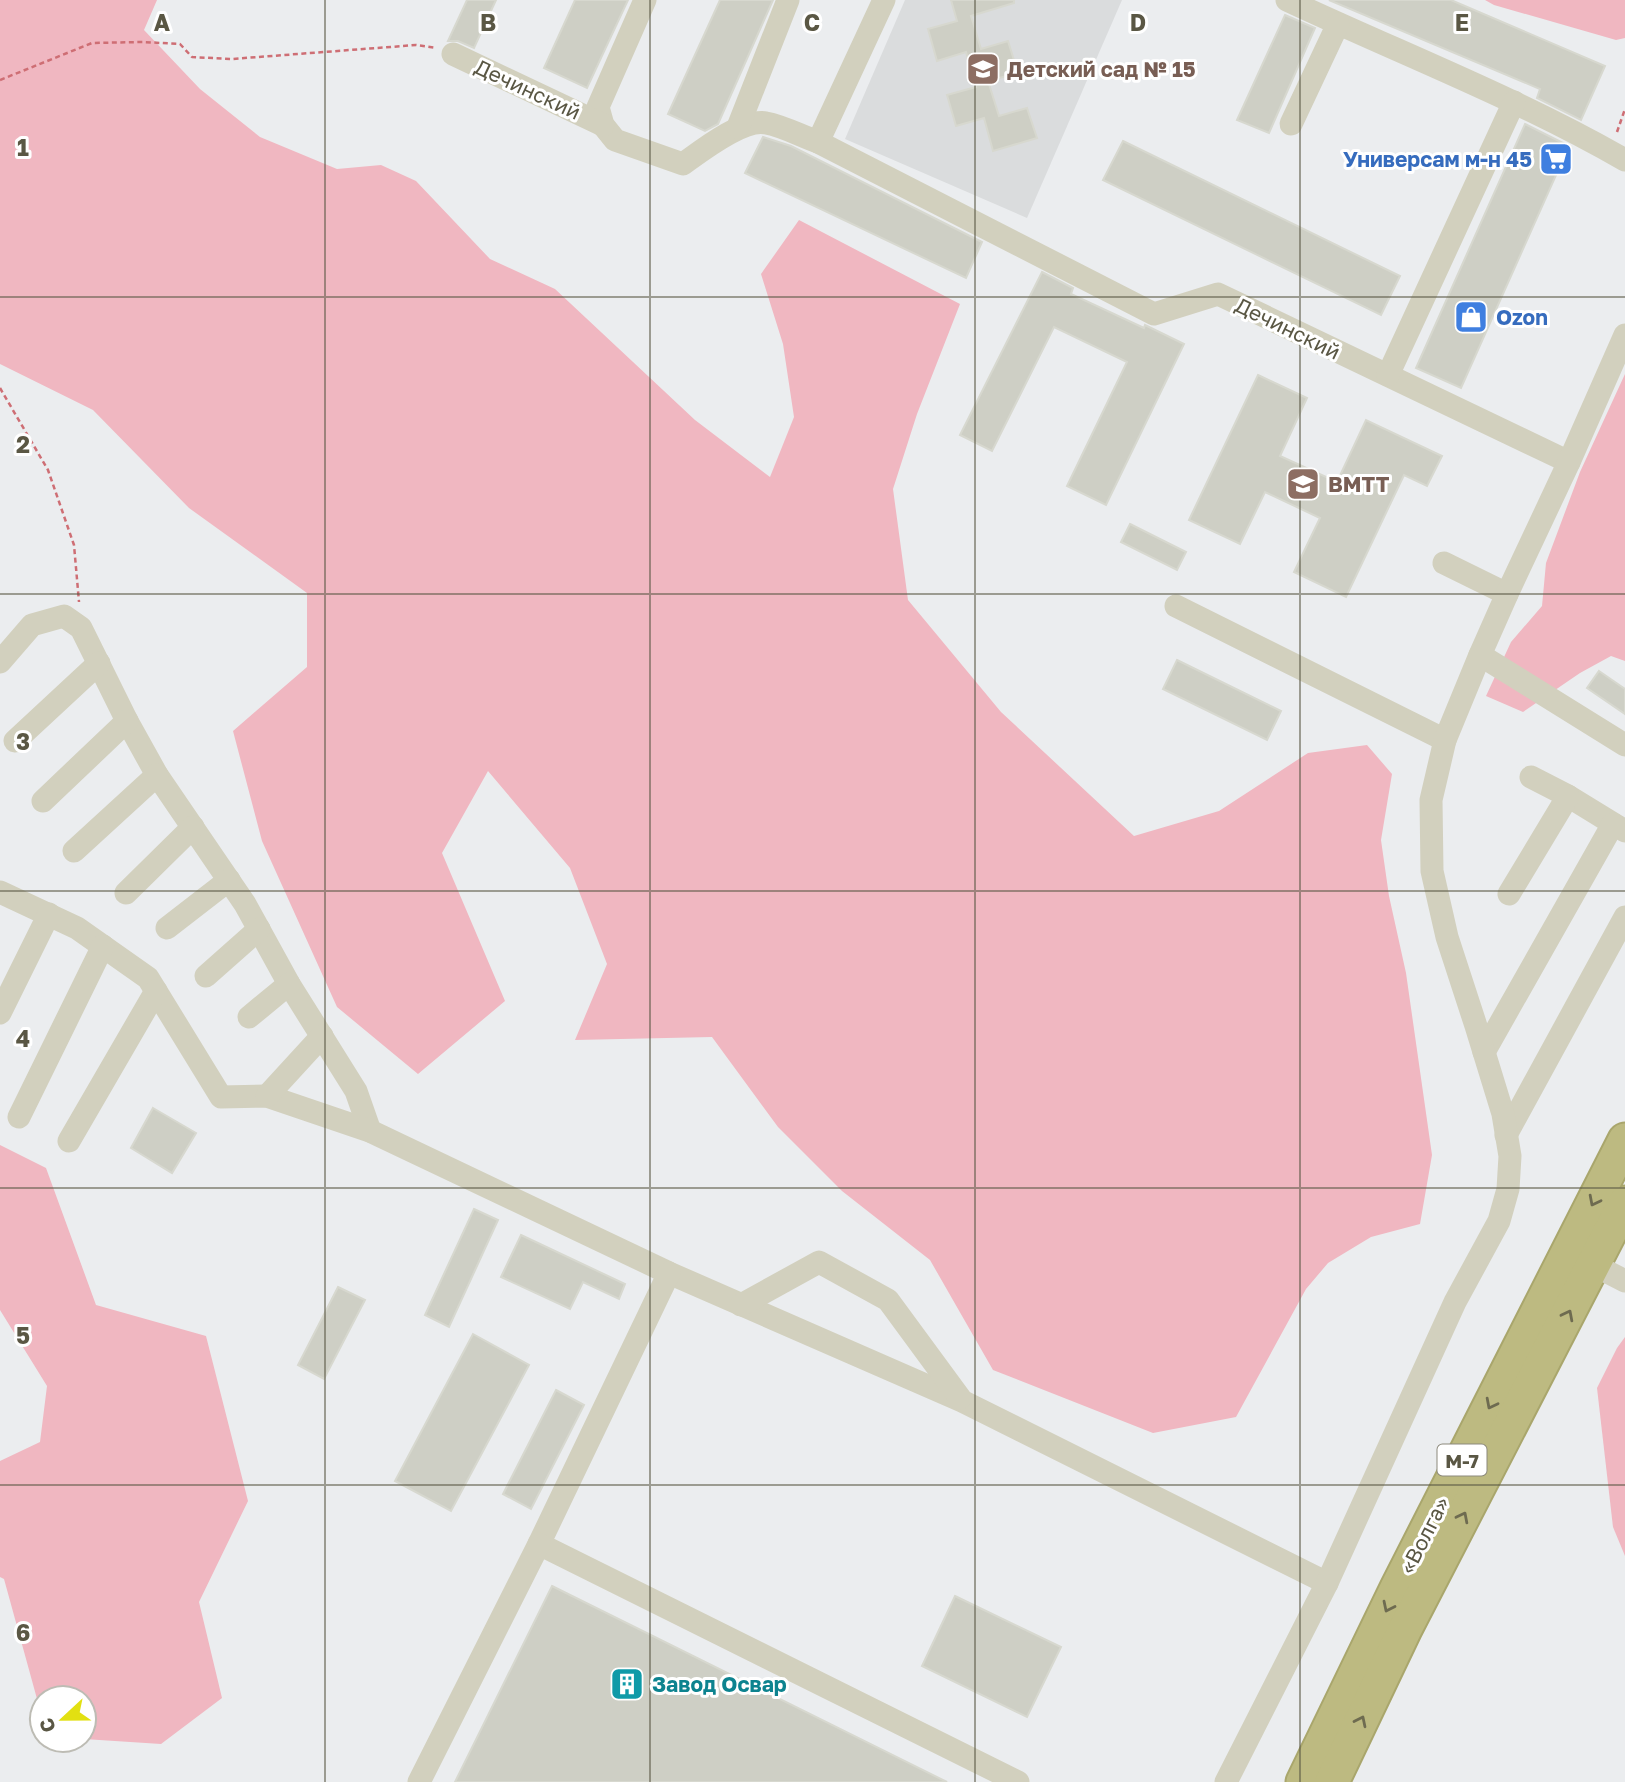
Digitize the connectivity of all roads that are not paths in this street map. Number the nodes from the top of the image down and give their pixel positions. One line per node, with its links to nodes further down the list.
1 (645, 0): 9 (street, Дечинский)
2 (788, 0): 10 (street)
3 (1287, 0): 5 (street)
4 (882, 1): 11 (street)
5 (1338, 24): 7 (street); 8 (street)
6 (453, 54): 9 (street, Дечинский)
7 (1514, 102): 12 (street); 14 (street)
8 (1291, 124)
9 (603, 125): 10 (street, Дечинский)
10 (738, 127): 11 (street, Дечинский)
11 (818, 142): 14 (street, Дечинский)
12 (1617, 156)
13 (1625, 335): 15 (street)
14 (1388, 376): 15 (street, Дечинский)
15 (1569, 462): 17 (street)
16 (1444, 563): 17 (street)
17 (1507, 594): 19 (street)
18 (1176, 606): 23 (street)
19 (1480, 655): 23 (street); 25 (street)
20 (0, 662): 21 (street)
21 (99, 663): 22 (street); 24 (street)
22 (127, 721): 26 (street); 29 (street)
23 (1445, 740): 48 (street)
24 (15, 741)
25 (1625, 745)
26 (158, 775): 30 (street); 32 (street)
27 (1531, 777): 28 (street)
28 (1568, 796): 31 (street); 36 (street)
29 (43, 801)
30 (193, 827): 33 (street); 35 (street)
31 (1619, 827): 48 (street)
32 (74, 851)
33 (229, 880): 39 (street); 40 (street)
34 (0, 892): 37 (street)
35 (126, 893)
36 (1509, 894)
37 (48, 914): 41 (street); 45 (street)
38 (1625, 917): 52 (street)
39 (167, 928)
40 (259, 929): 42 (street); 43 (street)
41 (103, 946): 44 (street); 50 (street)
42 (206, 976)
43 (289, 984): 46 (street); 47 (street)
44 (156, 991): 49 (street); 54 (street)
45 (0, 1013)
46 (249, 1017)
47 (322, 1036): 49 (street); 51 (street)
48 (1484, 1052): 52 (street)
49 (267, 1096): 51 (street)
50 (19, 1117)
51 (370, 1131): 57 (street)
52 (1506, 1135): 62 (street)
53 (1625, 1140): 66 (highway, «Волга» / М-7, one-way to 66)
54 (69, 1142)
55 (1625, 1203): 56 (highway, «Волга» / М-7)
56 (1594, 1265): 58 (street); 67 (highway, «Волга» / М-7, one-way to 56)
57 (669, 1273): 59 (street); 61 (street)
58 (1625, 1281)
59 (741, 1304): 60 (street); 60 (street)
60 (962, 1401): 62 (street)
61 (539, 1544): 63 (street); 64 (street)
62 (1327, 1583): 65 (street)
63 (419, 1782)
64 (1018, 1782)
65 (1226, 1782)
66 (1303, 1782)
67 (1332, 1782)

